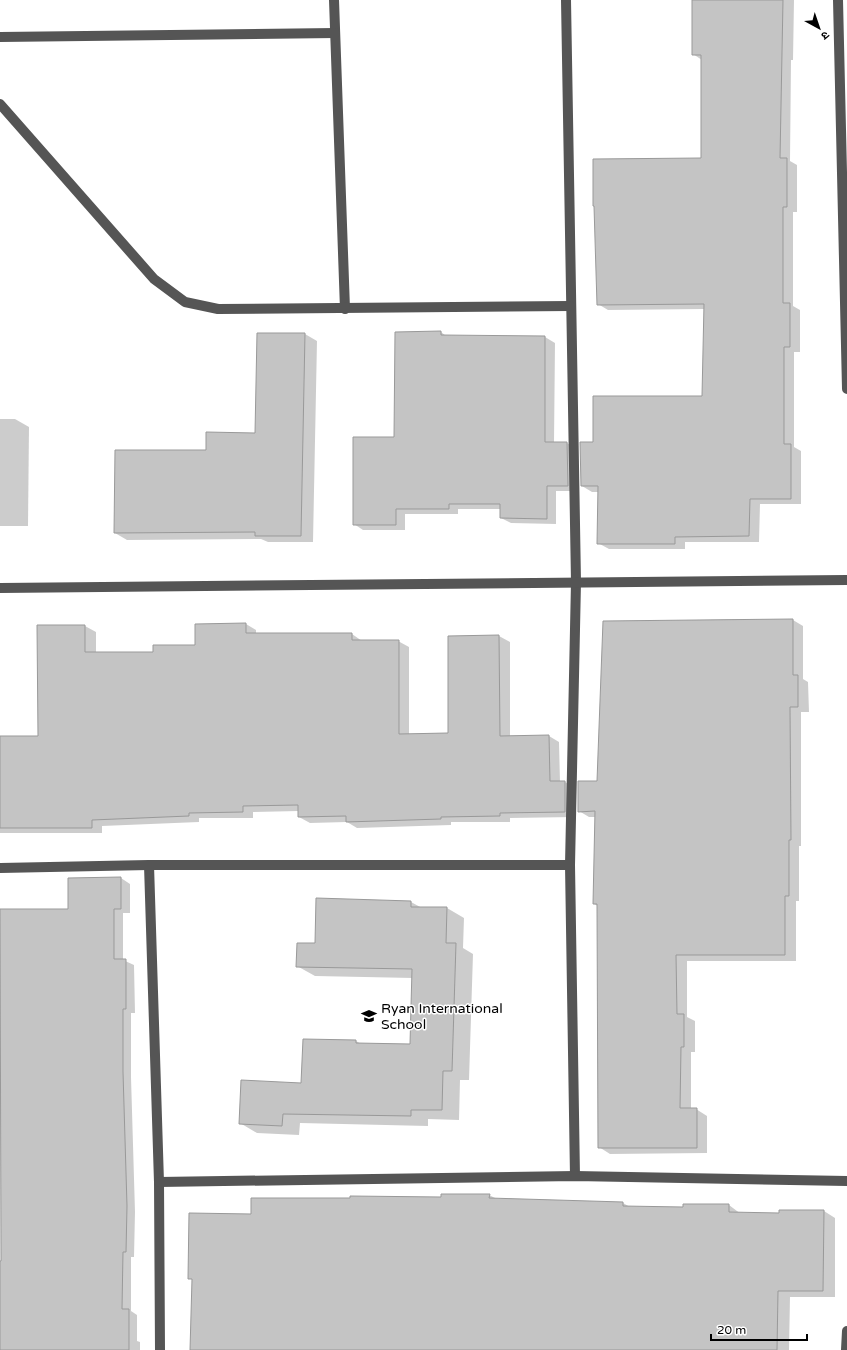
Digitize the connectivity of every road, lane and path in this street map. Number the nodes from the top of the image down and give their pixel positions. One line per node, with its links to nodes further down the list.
1 (334, 0): 4 (street)
2 (566, 0): 7 (street)
3 (838, 0): 9 (street)
4 (335, 33): 5 (street); 8 (street)
5 (0, 37)
6 (0, 104): 8 (street)
7 (570, 306): 8 (street); 11 (street)
8 (345, 309)
9 (847, 389)
10 (847, 580): 11 (street)
11 (576, 582): 12 (street); 14 (street)
12 (0, 588)
13 (149, 865): 14 (street); 15 (street); 18 (street)
14 (570, 865): 16 (street)
15 (0, 868)
16 (575, 1176): 17 (street); 18 (street)
17 (847, 1181)
18 (159, 1182): 20 (street)
19 (847, 1330): 21 (street)
20 (160, 1350)
21 (846, 1350)

